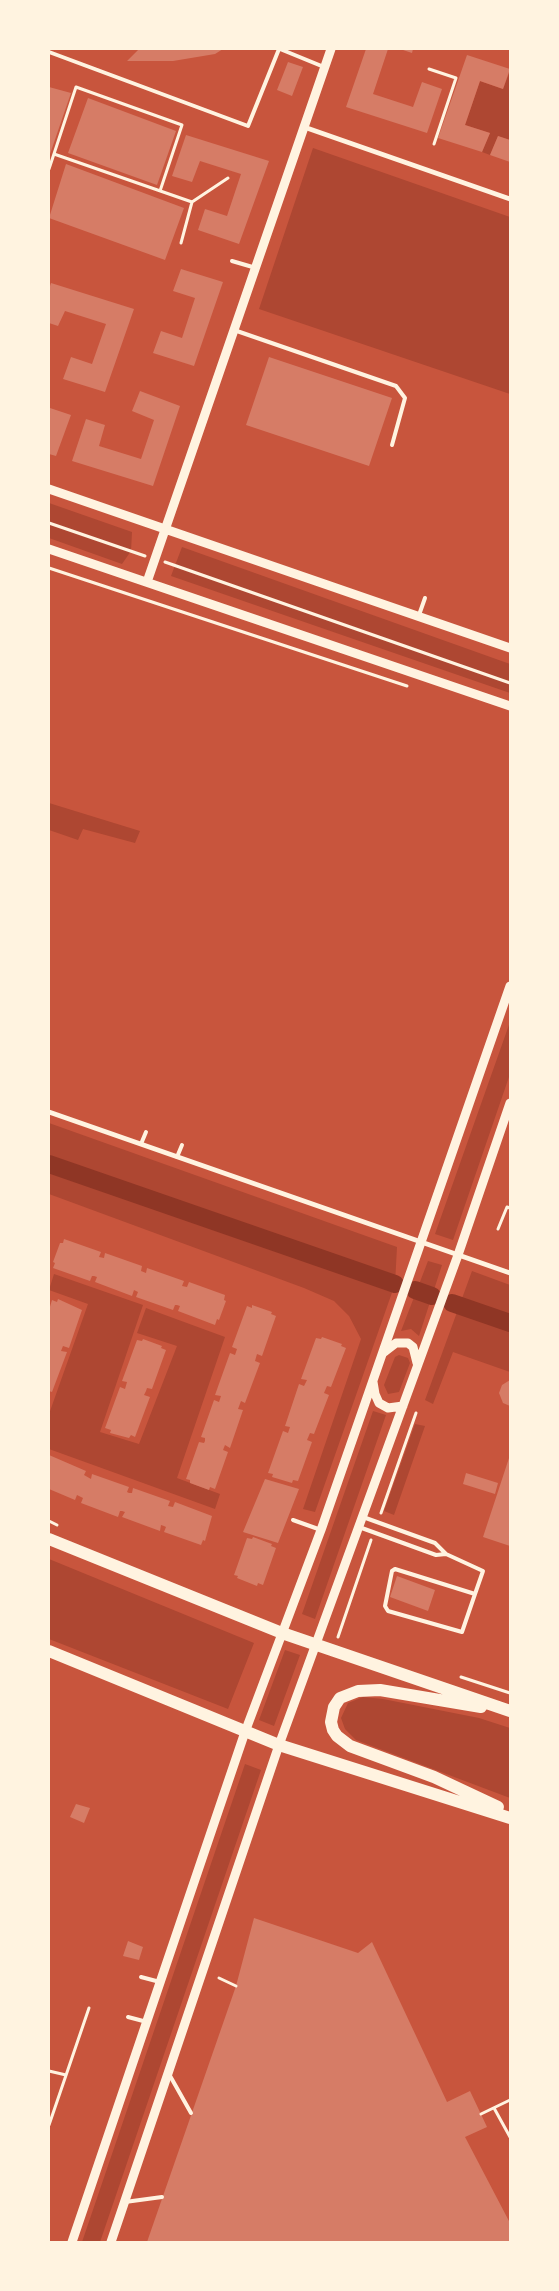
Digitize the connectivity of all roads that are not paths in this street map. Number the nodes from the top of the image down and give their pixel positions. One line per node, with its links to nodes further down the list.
1 (279, 49): 3 (lane); 4 (lane)
2 (331, 49): 4 (street)
3 (49, 52)
4 (324, 67): 5 (street)
5 (304, 127): 6 (street); 8 (street)
6 (510, 199)
7 (232, 262): 8 (lane)
8 (256, 268): 9 (street)
9 (234, 330): 10 (lane); 12 (street)
10 (392, 445)
11 (49, 489): 12 (street)
12 (166, 530): 14 (street); 16 (street)
13 (49, 549): 14 (street)
14 (148, 582): 18 (street)
15 (425, 598): 16 (lane)
16 (419, 616): 17 (street)
17 (510, 648)
18 (510, 706)
19 (510, 986): 26 (street)
20 (510, 1103): 27 (street)
21 (49, 1112): 23 (street)
22 (146, 1132): 23 (lane)
23 (142, 1144): 25 (street)
24 (182, 1145): 25 (lane)
25 (177, 1156): 26 (street)
26 (420, 1241): 27 (street); 29 (street)
27 (458, 1255): 28 (street); 30 (street)
28 (510, 1273)
29 (381, 1356): 30 (street); 31 (street)
30 (417, 1365): 32 (street)
31 (372, 1380): 32 (street); 36 (street)
32 (403, 1406): 33 (street)
33 (362, 1517): 35 (street); 38 (lane)
34 (293, 1520): 36 (lane)
35 (359, 1527): 38 (lane); 41 (street)
36 (321, 1530): 40 (street)
37 (49, 1539): 40 (main road)
38 (446, 1554): 39 (lane)
39 (475, 1594): 39 (lane)
40 (282, 1633): 41 (main road); 44 (street)
41 (316, 1645): 43 (main road); 45 (street)
42 (49, 1651): 44 (main road)
43 (510, 1711): 46 (main road)
44 (245, 1732): 45 (main road); 49 (street)
45 (279, 1745): 47 (main road); 52 (street)
46 (510, 1813)
47 (510, 1818)
48 (141, 1977): 49 (lane)
49 (160, 1982): 51 (street)
50 (128, 2016): 51 (lane)
51 (147, 2022): 56 (street)
52 (168, 2072): 53 (lane); 55 (street)
53 (191, 2113)
54 (162, 2197): 55 (lane)
55 (125, 2202): 57 (street)
56 (72, 2242)
57 (111, 2242)

